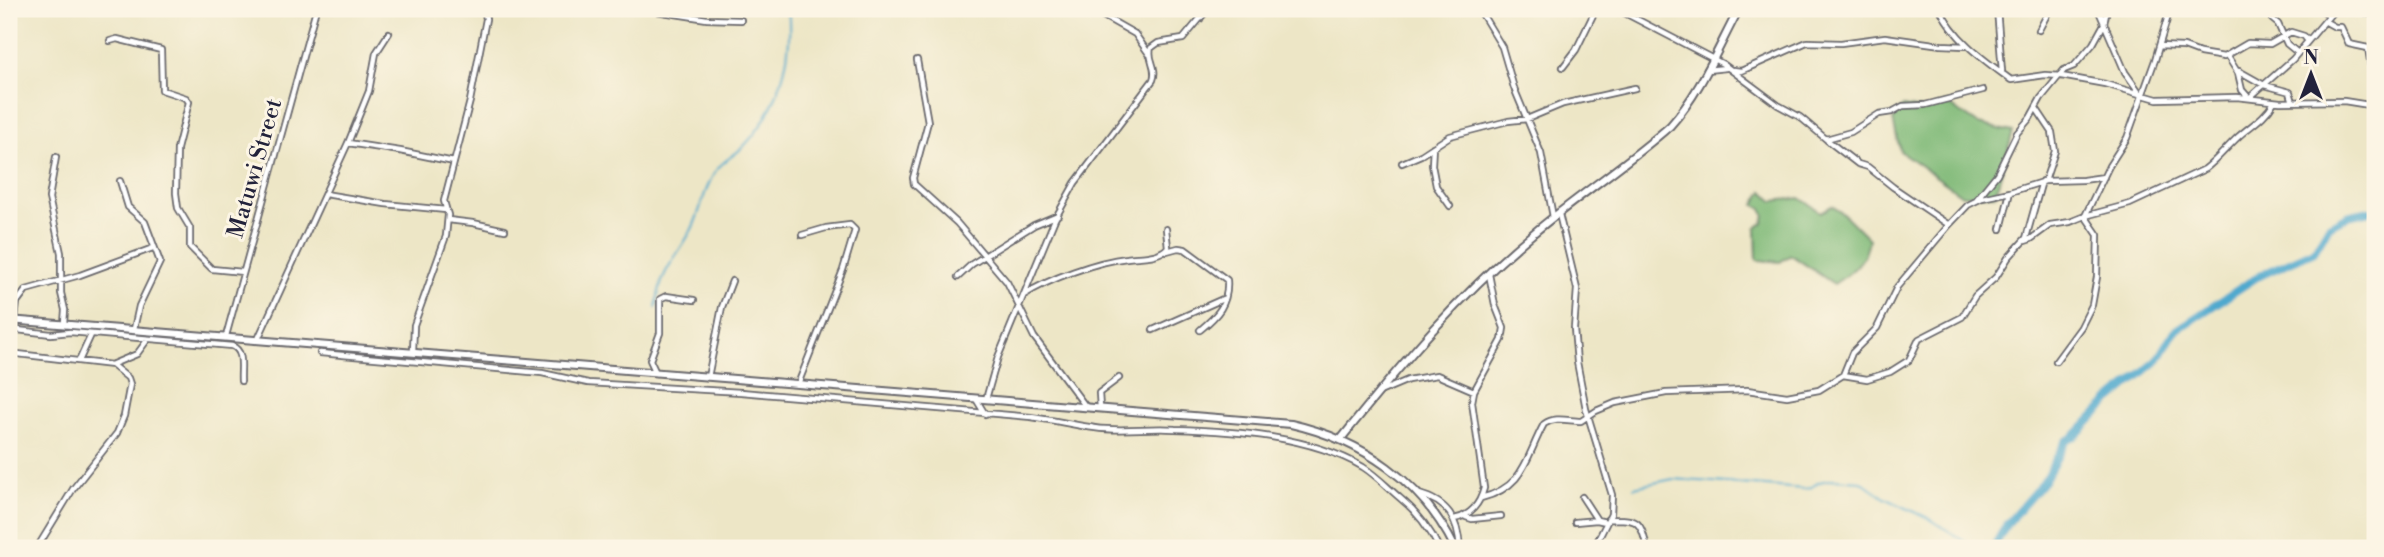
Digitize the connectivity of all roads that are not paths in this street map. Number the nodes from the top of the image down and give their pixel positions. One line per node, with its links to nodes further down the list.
1 (316, 9): 84 (street, Matuwi Street)
2 (643, 9): 24 (street)
3 (1091, 9): 36 (street)
4 (1198, 9): 25 (street)
5 (1208, 9): 25 (street)
6 (1479, 9): 56 (street)
7 (1596, 9): 40 (street)
8 (1617, 9): 38 (street)
9 (1739, 9): 38 (main road)
10 (1940, 9): 34 (street)
11 (1997, 9): 45 (street)
12 (2050, 9): 28 (street)
13 (2098, 9): 27 (street)
14 (2107, 9): 27 (street)
15 (2170, 9): 33 (street)
16 (2253, 9): 17 (street)
17 (2270, 9): 30 (street)
18 (2320, 9): 22 (street)
19 (2335, 9): 22 (street)
20 (2357, 9): 23 (street)
21 (484, 10): 61 (street)
22 (2330, 15): 26 (street)
23 (2375, 16)
24 (741, 20)
25 (1200, 20): 36 (street)
26 (2326, 21): 32 (street); 43 (street)
27 (2104, 24): 46 (street); 50 (street)
28 (2039, 30)
29 (389, 33): 58 (street)
30 (2284, 35): 32 (street); 35 (street); 37 (street)
31 (110, 41): 84 (street)
32 (2308, 41): 35 (street)
33 (2159, 46): 37 (street); 50 (street)
34 (1968, 48): 42 (street); 45 (street)
35 (2298, 53): 47 (street)
36 (1150, 55): 71 (street)
37 (2228, 57): 41 (street)
38 (1713, 59): 42 (street); 44 (main road)
39 (917, 60): 83 (street)
40 (1563, 67)
41 (2236, 68): 47 (street); 51 (street)
42 (1731, 69): 44 (street); 57 (street)
43 (2375, 69)
44 (1707, 70): 72 (main road)
45 (2002, 72): 46 (street)
46 (2061, 76): 50 (street); 55 (street)
47 (2264, 85): 51 (street); 53 (street)
48 (1635, 88): 56 (street)
49 (1983, 90): 57 (street)
50 (2143, 96): 51 (street); 63 (street)
51 (2249, 98): 52 (street)
52 (2274, 102): 53 (street); 73 (street)
53 (2293, 102): 54 (street)
54 (2375, 106)
55 (2036, 107): 65 (street); 68 (street)
56 (1527, 119): 59 (street); 72 (street)
57 (1826, 139): 75 (street)
58 (348, 143): 61 (street); 67 (street)
59 (1433, 146): 62 (street); 69 (street)
60 (56, 157): 87 (street)
61 (454, 162): 70 (street)
62 (1402, 163)
63 (2104, 177): 65 (street); 73 (street)
64 (120, 181): 81 (street)
65 (2043, 181): 66 (street); 80 (street)
66 (2010, 192): 68 (street); 77 (street)
67 (325, 194): 70 (street); 102 (street)
68 (1975, 201): 75 (street)
69 (1450, 206)
70 (446, 210): 74 (street)
71 (1058, 215): 83 (street); 89 (street)
72 (1556, 216): 85 (main road); 122 (street)
73 (2085, 216): 80 (street); 107 (street)
74 (448, 220): 78 (street); 103 (street)
75 (1949, 225): 110 (street)
76 (1166, 229): 82 (street)
77 (2001, 229)
78 (505, 230)
79 (802, 235): 114 (street)
80 (2024, 241): 110 (street)
81 (153, 248): 87 (street); 96 (street)
82 (1166, 251): 89 (street); 90 (street)
83 (984, 256): 86 (street); 92 (street)
84 (243, 272): 100 (street, Matuwi Street)
85 (1489, 273): 115 (street); 116 (main road)
86 (958, 277)
87 (62, 280): 93 (street); 94 (street)
88 (732, 281): 111 (street)
89 (1023, 295): 92 (street)
90 (1226, 298): 97 (street); 98 (street)
91 (694, 300): 109 (street)
92 (1019, 304): 118 (street); 119 (street)
93 (12, 320): 94 (main road)
94 (64, 323): 96 (main road)
95 (9, 329): 99 (street)
96 (134, 329): 100 (main road)
97 (1153, 330)
98 (1200, 330)
99 (91, 335): 101 (street); 106 (street)
100 (226, 336): 102 (main road)
101 (148, 339): 108 (street); 113 (street)
102 (258, 339): 103 (main road)
103 (413, 352): 109 (main road)
104 (9, 353): 106 (street)
105 (320, 353): 121 (street)
106 (79, 361): 108 (street)
107 (2056, 362)
108 (112, 365): 133 (street)
109 (656, 373): 111 (main road)
110 (1843, 375): 122 (street)
111 (708, 377): 114 (main road)
112 (1119, 378): 120 (street)
113 (241, 381)
114 (798, 384): 117 (main road)
115 (1474, 391): 116 (street); 125 (street)
116 (1378, 392): 123 (main road)
117 (975, 398): 118 (main road); 121 (street)
118 (986, 399): 119 (main road)
119 (1086, 407): 120 (main road)
120 (1100, 408): 123 (main road)
121 (985, 414): 134 (street)
122 (1588, 418): 125 (street); 131 (street)
123 (1341, 439): 124 (main road)
124 (1418, 494): 129 (street); 135 (main road)
125 (1480, 498): 128 (street)
126 (1583, 498): 130 (street)
127 (1501, 516): 128 (street)
128 (1465, 517): 129 (street)
129 (1454, 519): 135 (street)
130 (1597, 520): 131 (street); 132 (street)
131 (1607, 520): 136 (street); 137 (street)
132 (1575, 522)
133 (37, 548)
134 (1439, 548)
135 (1458, 548)
136 (1594, 548)
137 (1647, 548)

